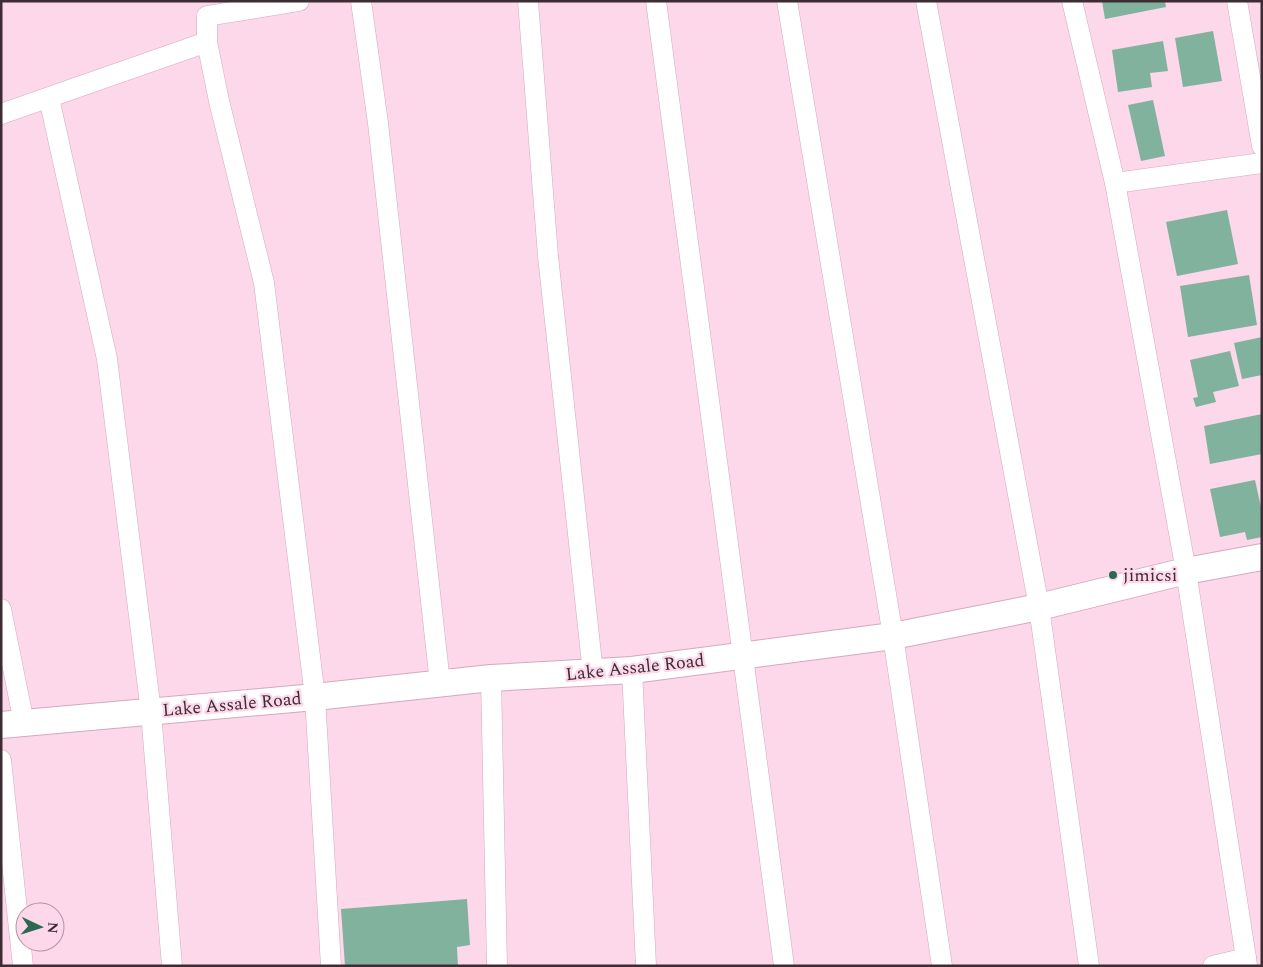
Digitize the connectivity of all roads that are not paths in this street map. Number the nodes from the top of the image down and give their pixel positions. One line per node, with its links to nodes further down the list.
1 (299, 1): 9 (street)
2 (361, 1): 24 (street)
3 (528, 1): 22 (street)
4 (656, 1): 20 (street)
5 (787, 1): 19 (street)
6 (926, 1): 17 (street)
7 (1072, 1): 14 (street)
8 (1237, 1): 12 (street)
9 (207, 42): 10 (street); 25 (street)
10 (48, 98): 11 (street); 26 (street)
11 (1, 114)
12 (1262, 146)
13 (1262, 163): 14 (street)
14 (1115, 183): 16 (street)
15 (1262, 557): 16 (street, Lake Assale Road)
16 (1186, 571): 17 (street, Lake Assale Road); 29 (street)
17 (1039, 607): 19 (street, Lake Assale Road); 37 (street)
18 (1, 609): 27 (street)
19 (893, 636): 20 (street, Lake Assale Road); 36 (street)
20 (744, 656): 21 (street, Lake Assale Road); 35 (street)
21 (632, 670): 22 (street, Lake Assale Road); 34 (street)
22 (593, 673): 23 (street, Lake Assale Road)
23 (491, 678): 24 (street, Lake Assale Road); 33 (street)
24 (440, 683): 25 (street, Lake Assale Road)
25 (315, 697): 26 (street, Lake Assale Road); 32 (street)
26 (151, 712): 27 (street, Lake Assale Road); 31 (street)
27 (13, 724)
28 (1, 760): 30 (street)
29 (1247, 962): 38 (street)
30 (22, 966)
31 (172, 966)
32 (332, 966)
33 (497, 966)
34 (646, 966)
35 (784, 966)
36 (942, 966)
37 (1089, 966)
38 (1213, 966)

